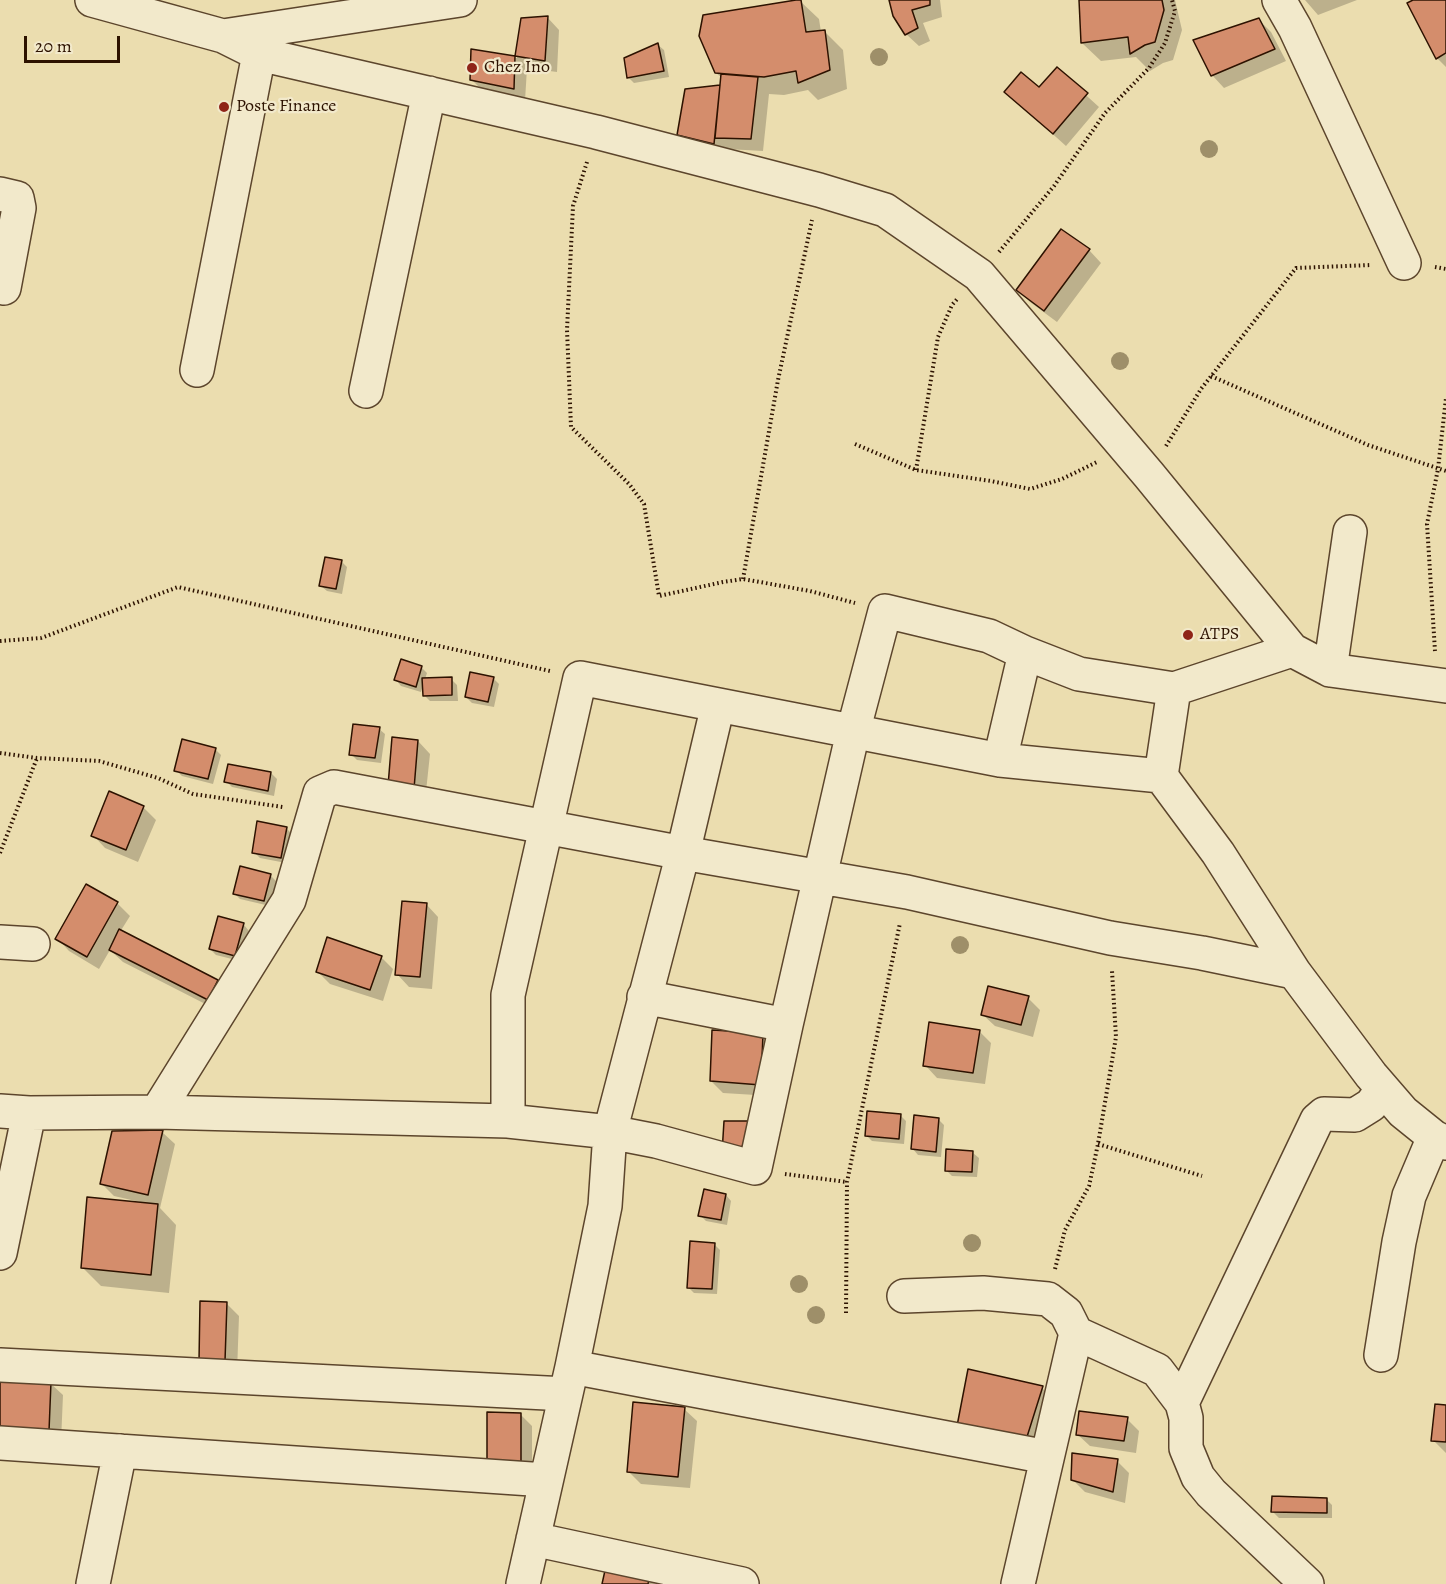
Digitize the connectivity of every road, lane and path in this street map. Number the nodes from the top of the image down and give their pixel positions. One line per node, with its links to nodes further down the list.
1 (92, 0): 5 (street)
2 (460, 0): 5 (street)
3 (1172, 0): 13 (path)
4 (1279, 0): 11 (street)
5 (223, 36): 6 (street)
6 (259, 54): 7 (street); 15 (street)
7 (429, 93): 8 (street); 17 (street)
8 (596, 132): 9 (street); 25 (path)
9 (819, 190): 13 (street); 25 (path)
10 (0, 194): 14 (street)
11 (1404, 263): 12 (path); 16 (path)
12 (1446, 269)
13 (979, 275): 20 (street); 22 (path)
14 (4, 288)
15 (196, 370)
16 (1211, 376): 20 (path); 21 (path)
17 (366, 391)
18 (1446, 398): 21 (path)
19 (855, 444): 22 (path)
20 (1140, 465): 22 (path); 28 (street)
21 (1438, 469): 23 (path); 32 (path)
22 (916, 470)
23 (1446, 471)
24 (1350, 532): 30 (street)
25 (742, 579): 26 (path)
26 (885, 610): 29 (street); 35 (street)
27 (0, 641): 31 (path)
28 (1292, 650): 30 (street); 33 (street)
29 (1025, 653): 33 (street); 38 (street)
30 (1330, 670): 32 (street)
31 (580, 678): 34 (street); 41 (street)
32 (1442, 686)
33 (1174, 689): 39 (street)
34 (718, 705): 35 (street); 43 (street)
35 (853, 732): 38 (street); 44 (street)
36 (0, 753): 37 (path)
37 (37, 758): 40 (path); 42 (path)
38 (1000, 760): 39 (street)
39 (1161, 776): 49 (street)
40 (314, 811): 41 (street); 54 (street)
41 (545, 826): 43 (street); 55 (street)
42 (0, 853)
43 (683, 853): 44 (street); 50 (street)
44 (819, 877): 45 (street); 51 (street)
45 (907, 892): 46 (street); 61 (path)
46 (1110, 938): 49 (street); 58 (path)
47 (0, 942): 48 (street)
48 (33, 944)
49 (1294, 972): 52 (street)
50 (644, 997): 51 (street); 56 (street)
51 (786, 1025): 59 (street)
52 (1382, 1090): 57 (street); 70 (street)
53 (15, 1112): 54 (street); 62 (street)
54 (157, 1112): 55 (street)
55 (508, 1121): 56 (street)
56 (610, 1132): 59 (street); 69 (street)
57 (1440, 1140): 67 (street)
58 (1098, 1143): 60 (path); 64 (path)
59 (755, 1168): 61 (path)
60 (1202, 1176)
61 (847, 1182): 65 (path)
62 (0, 1252)
63 (904, 1296): 64 (street)
64 (1047, 1299): 66 (street)
65 (846, 1313)
66 (1076, 1334): 70 (street); 73 (street)
67 (1380, 1355)
68 (0, 1365): 69 (street)
69 (569, 1381): 73 (street); 74 (street)
70 (1182, 1403): 80 (street)
71 (0, 1443): 72 (street)
72 (120, 1451): 74 (street); 76 (street)
73 (1047, 1457): 79 (street)
74 (546, 1480): 75 (street)
75 (533, 1539): 77 (street); 78 (street)
76 (94, 1584)
77 (523, 1584)
78 (742, 1584)
79 (1018, 1584)
80 (1307, 1584)

